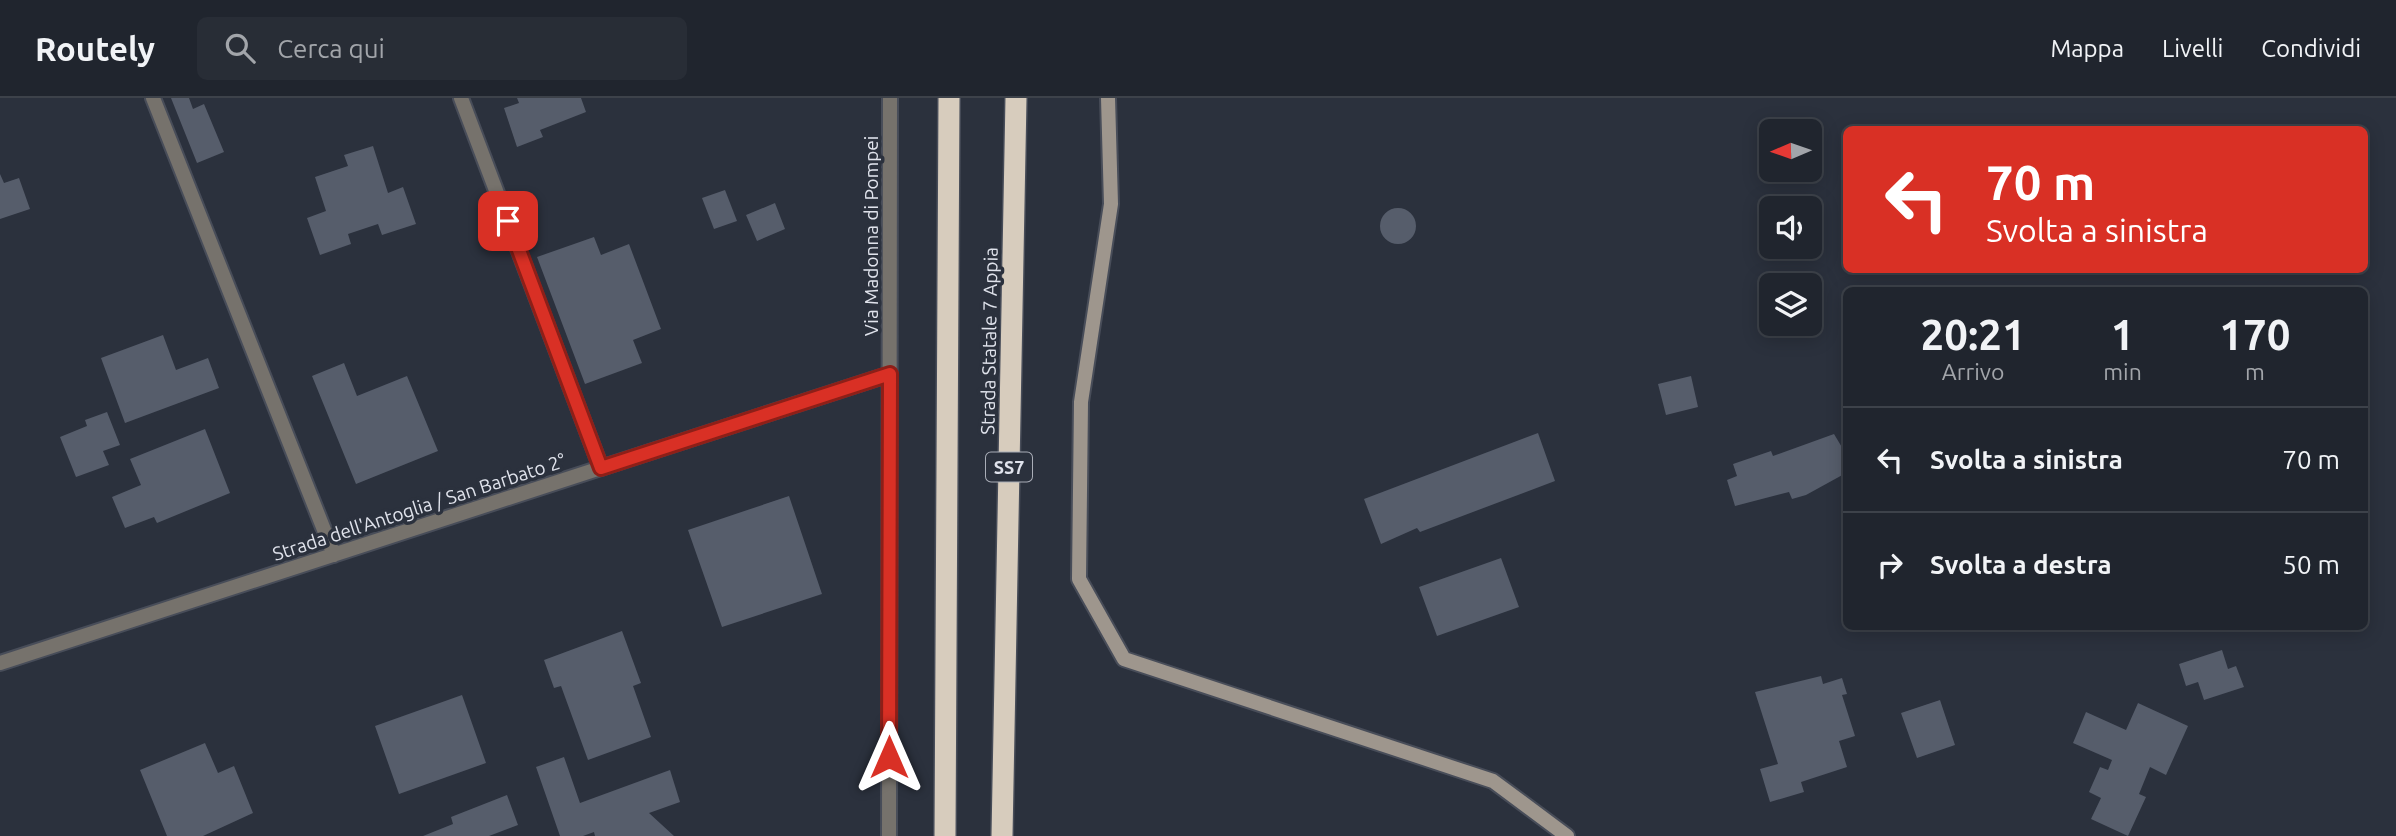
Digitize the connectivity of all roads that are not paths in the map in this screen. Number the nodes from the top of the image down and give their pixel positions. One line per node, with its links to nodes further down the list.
1 (153, 98): 9 (street)
2 (461, 98): 8 (street)
3 (890, 98): 7 (street, Via Madonna di Pompei)
4 (949, 98): 12 (highway, Strada Statale 7 Appia)
5 (1016, 98): 13 (highway, Strada Statale 7 Appia / SS7)
6 (1108, 98): 14 (street)
7 (890, 374): 8 (street, Strada dell'Antoglia / San Barbato 2°); 11 (street, Via Madonna di Pompei)
8 (601, 468): 9 (street, Strada dell'Antoglia / San Barbato 2°)
9 (334, 555): 10 (street, Strada dell'Antoglia / San Barbato 2°)
10 (0, 663)
11 (889, 836)
12 (946, 836)
13 (1002, 836)
14 (1567, 836)

